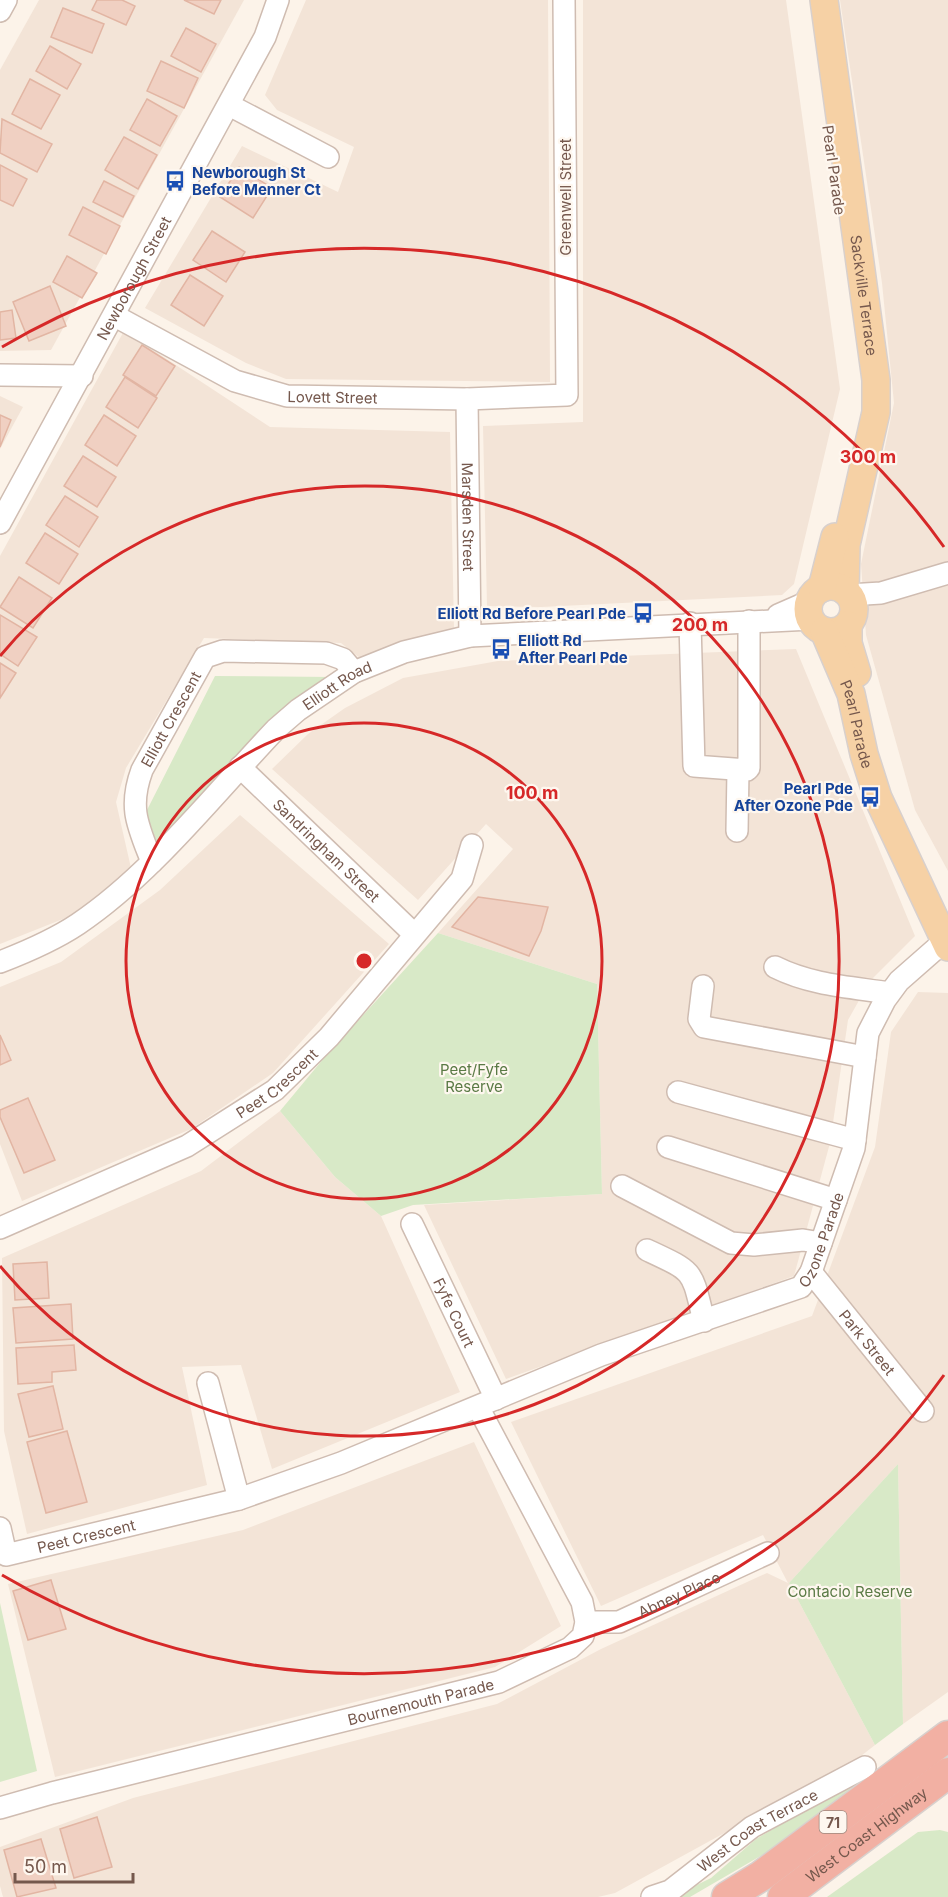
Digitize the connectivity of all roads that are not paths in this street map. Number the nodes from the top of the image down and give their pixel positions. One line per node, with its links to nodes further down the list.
1 (6, 0): 6 (street)
2 (278, 0): 7 (street, Newborough Street)
3 (564, 0): 12 (street, Greenwell Street)
4 (809, 0): 16 (main road, Pearl Parade)
5 (824, 0): 16 (main road, Sackville Terrace)
6 (0, 11)
7 (229, 105): 8 (street); 9 (street, Newborough Street)
8 (328, 157)
9 (115, 316): 11 (street, Newborough Street); 13 (street, Lovett Street)
10 (0, 375): 11 (street)
11 (82, 376): 14 (street, Newborough Street)
12 (567, 394): 13 (street, Lovett Street)
13 (467, 399): 19 (street, Marsden Street)
14 (0, 523)
15 (948, 573): 16 (street, Elliott Road)
16 (833, 608): 17 (street, Elliott Road); 26 (main road, Pearl Parade); 28 (main road, Pearl Parade)
17 (758, 620): 18 (street, Elliott Road); 22 (street)
18 (690, 623): 19 (street, Elliott Road); 22 (street)
19 (471, 636): 20 (street, Elliott Road)
20 (354, 672): 21 (street, Elliott Road); 25 (street, Elliott Crescent)
21 (240, 768): 25 (street, Elliott Road); 27 (street, Sandringham Street)
22 (738, 770): 23 (street)
23 (737, 831)
24 (472, 845): 27 (street, Peet Crescent)
25 (152, 862): 29 (street, Elliott Road)
26 (948, 912)
27 (414, 934): 40 (street, Peet Crescent)
28 (947, 942): 32 (street, Ozone Parade)
29 (0, 962)
30 (777, 977): 32 (street)
31 (703, 986): 33 (street)
32 (886, 999): 33 (street, Ozone Parade)
33 (865, 1057): 35 (street, Ozone Parade)
34 (678, 1092): 35 (street)
35 (855, 1140): 38 (street, Ozone Parade)
36 (668, 1147): 38 (street)
37 (622, 1186): 41 (street)
38 (836, 1200): 41 (street, Ozone Parade)
39 (412, 1224): 46 (street, Fyfe Court)
40 (0, 1228)
41 (821, 1243): 43 (street, Ozone Parade)
42 (647, 1250): 44 (street)
43 (811, 1272): 44 (street, Ozone Parade); 47 (street, Park Street)
44 (704, 1321): 46 (street, Ozone Parade)
45 (208, 1383): 48 (street)
46 (487, 1403): 48 (street, Peet Crescent); 51 (street)
47 (923, 1411)
48 (239, 1499): 49 (street, Peet Crescent)
49 (0, 1528)
50 (768, 1553): 51 (street, Abney Place)
51 (586, 1622): 55 (street, Bournemouth Parade)
52 (948, 1736): 57 (highway, West Coast Highway / 71)
53 (865, 1767): 56 (street, West Coast Terrace)
54 (948, 1773): 58 (highway, West Coast Highway / 71)
55 (0, 1808)
56 (652, 1897)
57 (727, 1897)
58 (783, 1897)

